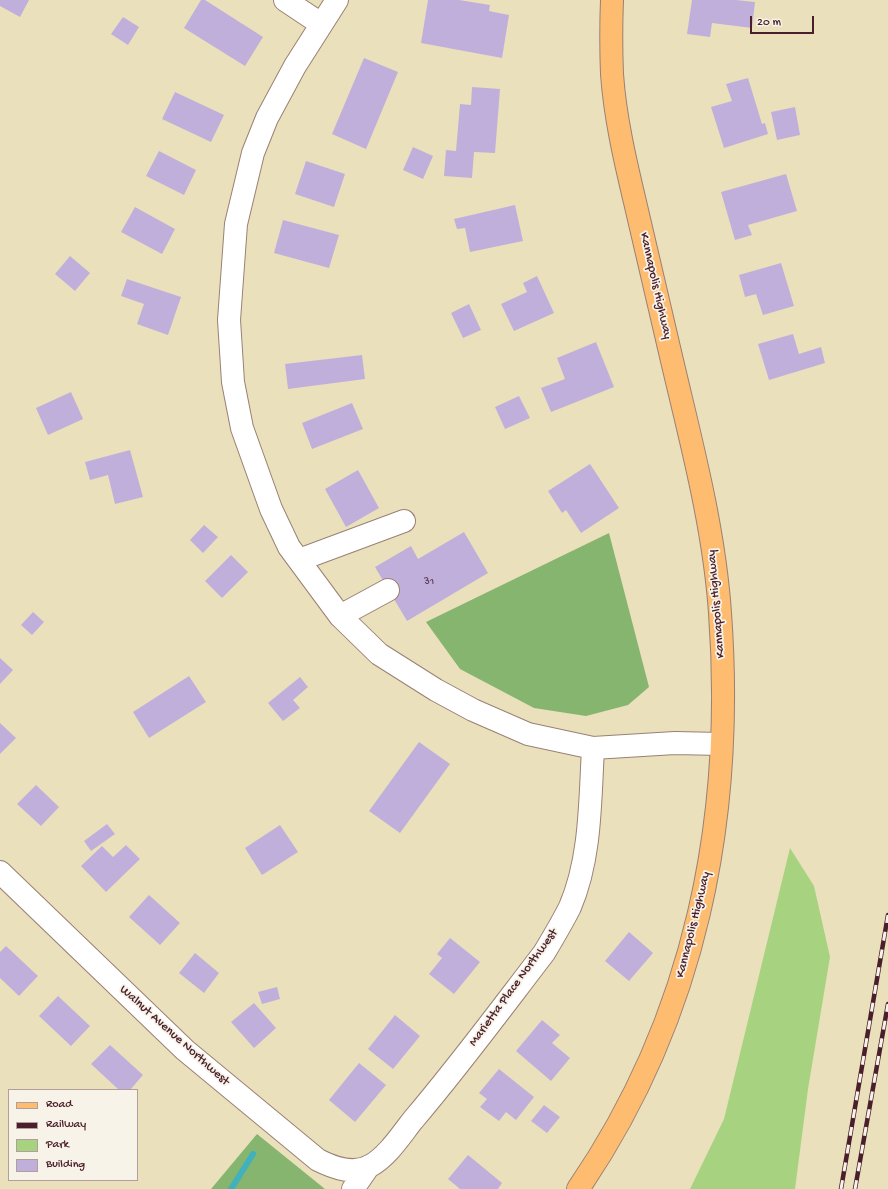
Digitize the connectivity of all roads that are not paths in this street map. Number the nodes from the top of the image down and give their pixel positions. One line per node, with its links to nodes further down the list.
1 (285, 0): 4 (street)
2 (337, 0): 4 (street)
3 (612, 0): 9 (main road, Kannapolis Highway)
4 (321, 24): 6 (street)
5 (404, 521): 6 (street)
6 (299, 560): 8 (street)
7 (388, 590): 8 (street)
8 (340, 616): 10 (street)
9 (721, 744): 10 (street); 14 (main road, Kannapolis Highway)
10 (593, 748): 12 (street, Marietta Place Northwest)
11 (0, 872): 12 (street, Walnut Avenue Northwest)
12 (367, 1167): 13 (street)
13 (353, 1189)
14 (578, 1189)

